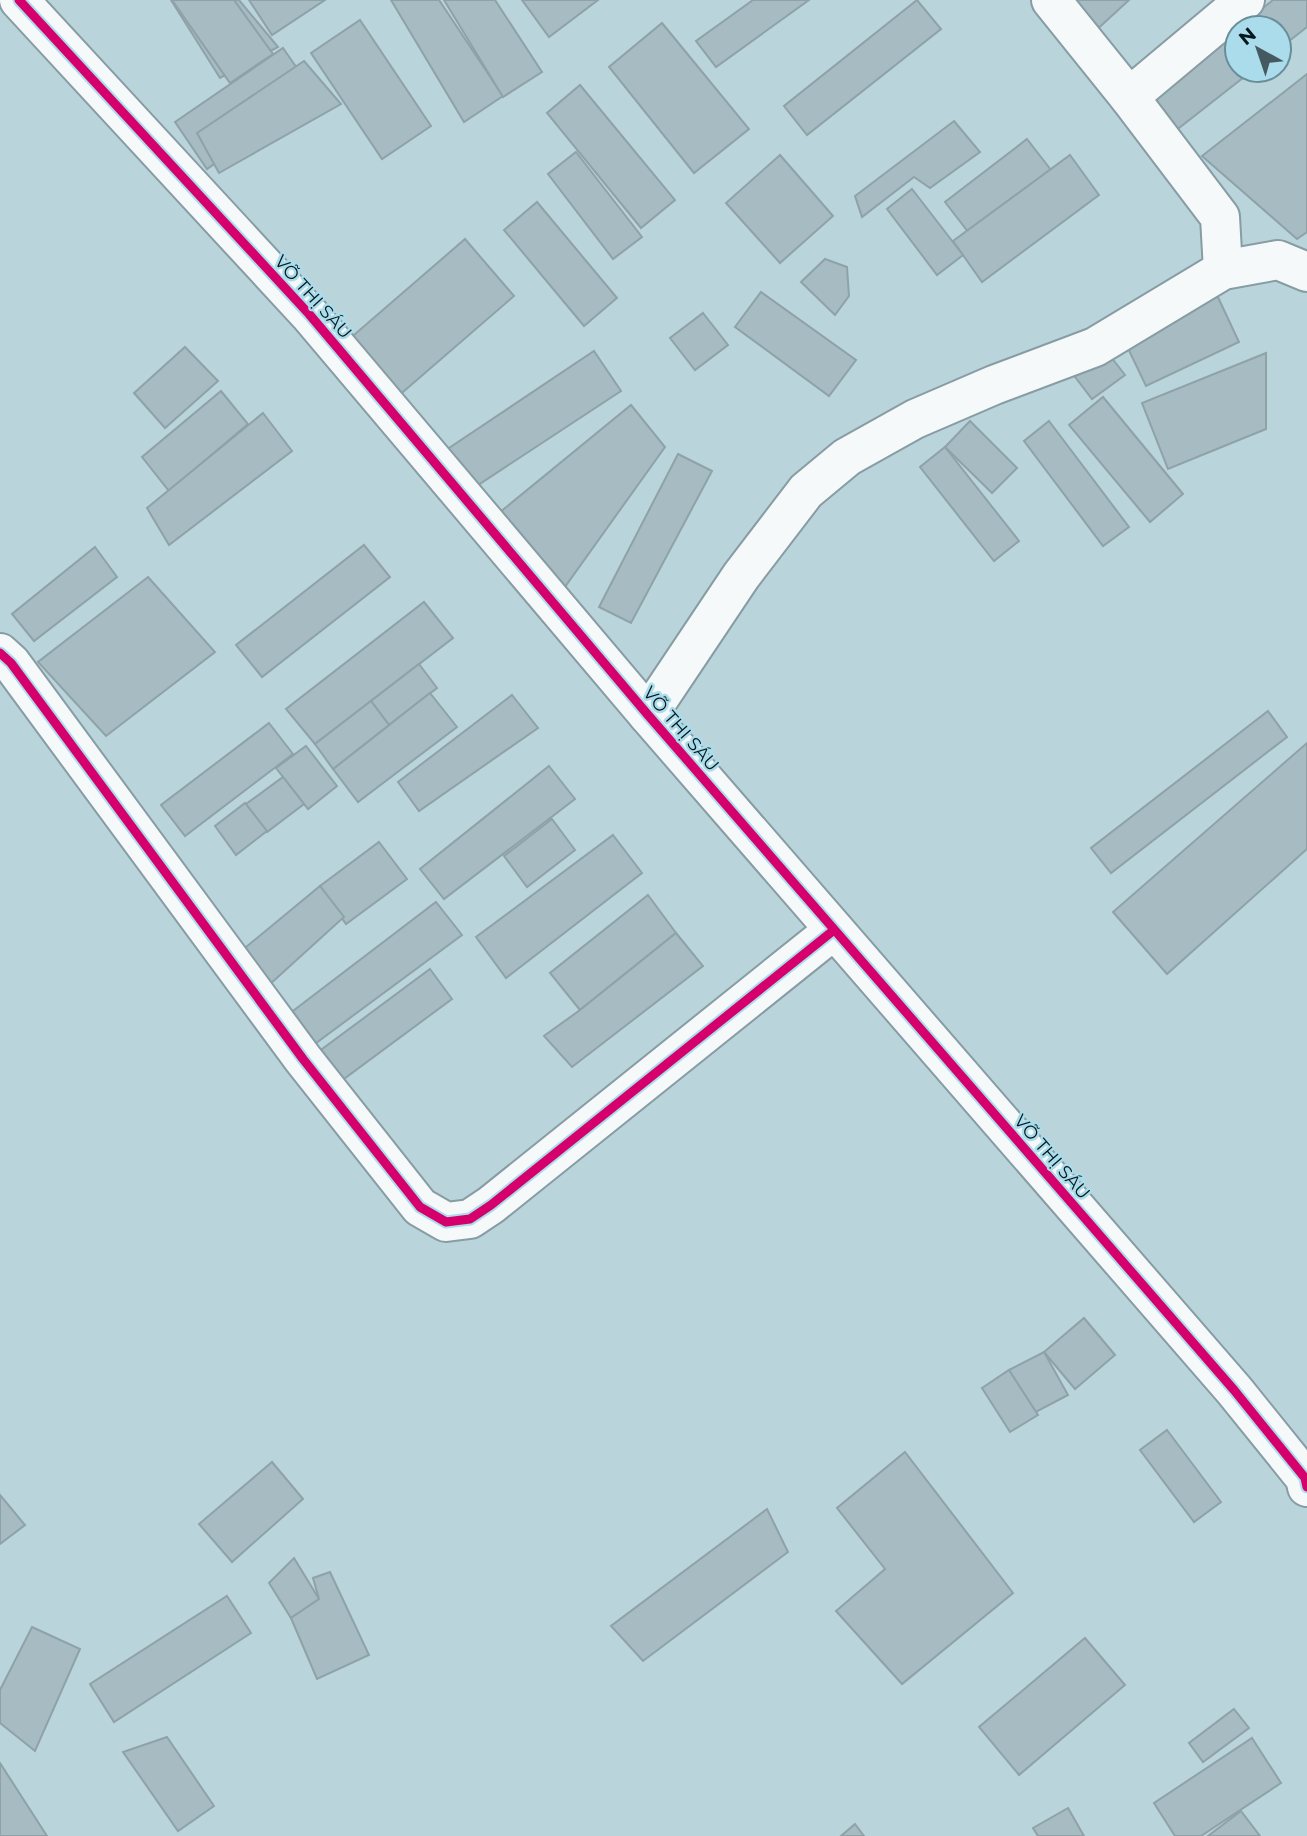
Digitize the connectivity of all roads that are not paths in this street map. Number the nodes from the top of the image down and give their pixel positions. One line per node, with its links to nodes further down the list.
1 (19, 0): 8 (street, VÕ THỊ SÁU)
2 (1051, 0): 4 (street)
3 (1245, 0): 4 (street)
4 (1129, 97): 5 (street)
5 (1223, 270): 6 (street); 8 (street)
6 (1307, 272)
7 (0, 653): 9 (street)
8 (648, 715): 9 (street, VÕ THỊ SÁU)
9 (834, 930): 10 (street, VÕ THỊ SÁU)
10 (1307, 1487)

